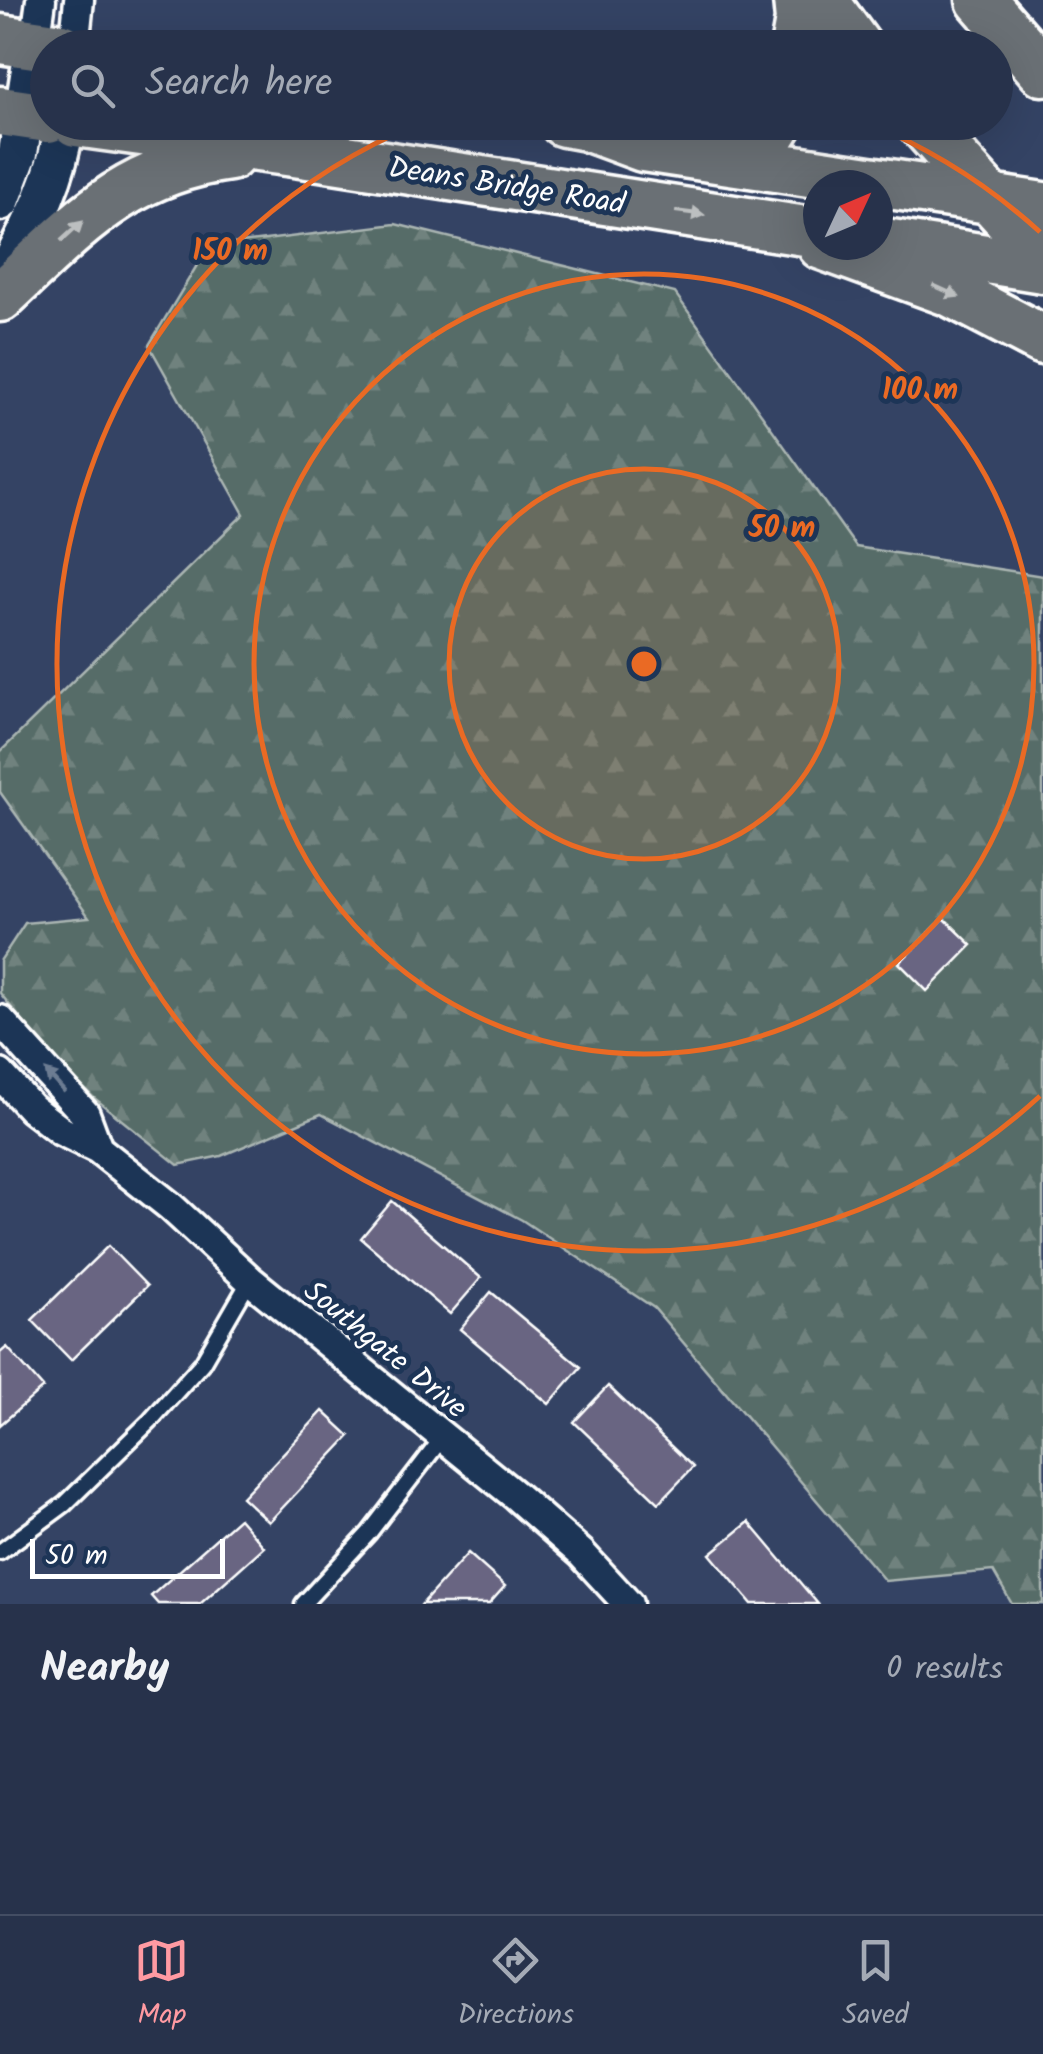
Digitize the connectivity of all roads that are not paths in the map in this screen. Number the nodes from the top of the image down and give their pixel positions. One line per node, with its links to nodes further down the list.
1 (78, 0): 5 (street)
2 (798, 0): 6 (highway)
3 (823, 0): 7 (highway)
4 (985, 3): 8 (highway)
5 (48, 30)
6 (798, 30)
7 (845, 30)
8 (1008, 30)
9 (1013, 35): 10 (highway)
10 (1043, 70)
11 (30, 126): 20 (street)
12 (43, 140): 29 (street)
13 (205, 140): 17 (highway, Deans Bridge Road)
14 (625, 140): 18 (highway, Deans Bridge Road)
15 (763, 140): 18 (highway)
16 (937, 140): 19 (highway)
17 (291, 152): 22 (highway, Deans Bridge Road, one-way to 22); 29 (highway, one-way to 17)
18 (739, 161): 19 (highway, Deans Bridge Road)
19 (990, 199): 21 (highway, Deans Bridge Road); 26 (highway)
20 (0, 201)
21 (1043, 207)
22 (756, 223): 23 (highway, Deans Bridge Road); 24 (highway)
23 (803, 231)
24 (803, 238)
25 (893, 244): 28 (highway)
26 (1043, 258)
27 (864, 260): 30 (highway, one-way to 30)
28 (1043, 268)
29 (10, 271)
30 (1043, 340)
31 (0, 1020): 33 (street, Southgate Drive, one-way to 31)
32 (0, 1074): 33 (street, Southgate Drive)
33 (98, 1149): 34 (street, Southgate Drive)
34 (250, 1280): 35 (street, Southgate Drive); 36 (lane)
35 (443, 1436): 37 (lane); 38 (street, Southgate Drive)
36 (0, 1552)
37 (304, 1604)
38 (628, 1604)

